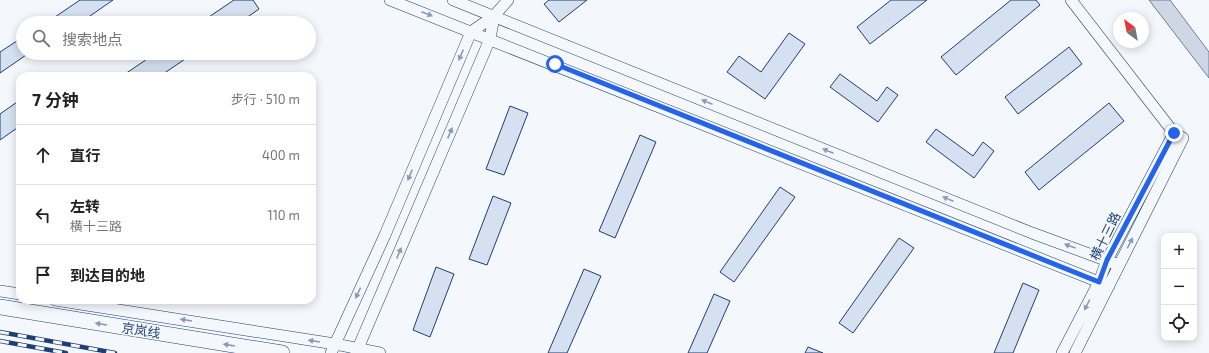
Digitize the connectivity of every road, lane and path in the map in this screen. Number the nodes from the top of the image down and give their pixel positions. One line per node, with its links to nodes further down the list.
1 (390, 0): 6 (street, one-way to 6)
2 (453, 0): 5 (street)
3 (508, 0): 5 (street)
4 (1071, 0): 8 (street)
5 (494, 16): 6 (street); 7 (street); 9 (street, one-way to 5)
6 (471, 32): 7 (street); 16 (street, one-way to 16)
7 (490, 39): 11 (street); 17 (street, one-way to 7)
8 (1179, 135): 9 (street, 横十三路); 10 (street, 横十三路, one-way to 8)
9 (1107, 260): 10 (street); 11 (street, 横十三路)
10 (1119, 265): 11 (street, 横十三路)
11 (1104, 284): 20 (street, 横十三路, one-way to 20); 21 (street, 横十三路)
12 (0, 291): 13 (street)
13 (16, 293)
14 (78, 304): 16 (street, one-way to 14)
15 (0, 307): 18 (highway, 京岚线, one-way to 15)
16 (333, 348): 17 (street)
17 (356, 351): 19 (street)
18 (282, 353)
19 (380, 353)
20 (1062, 353)
21 (1074, 353)

